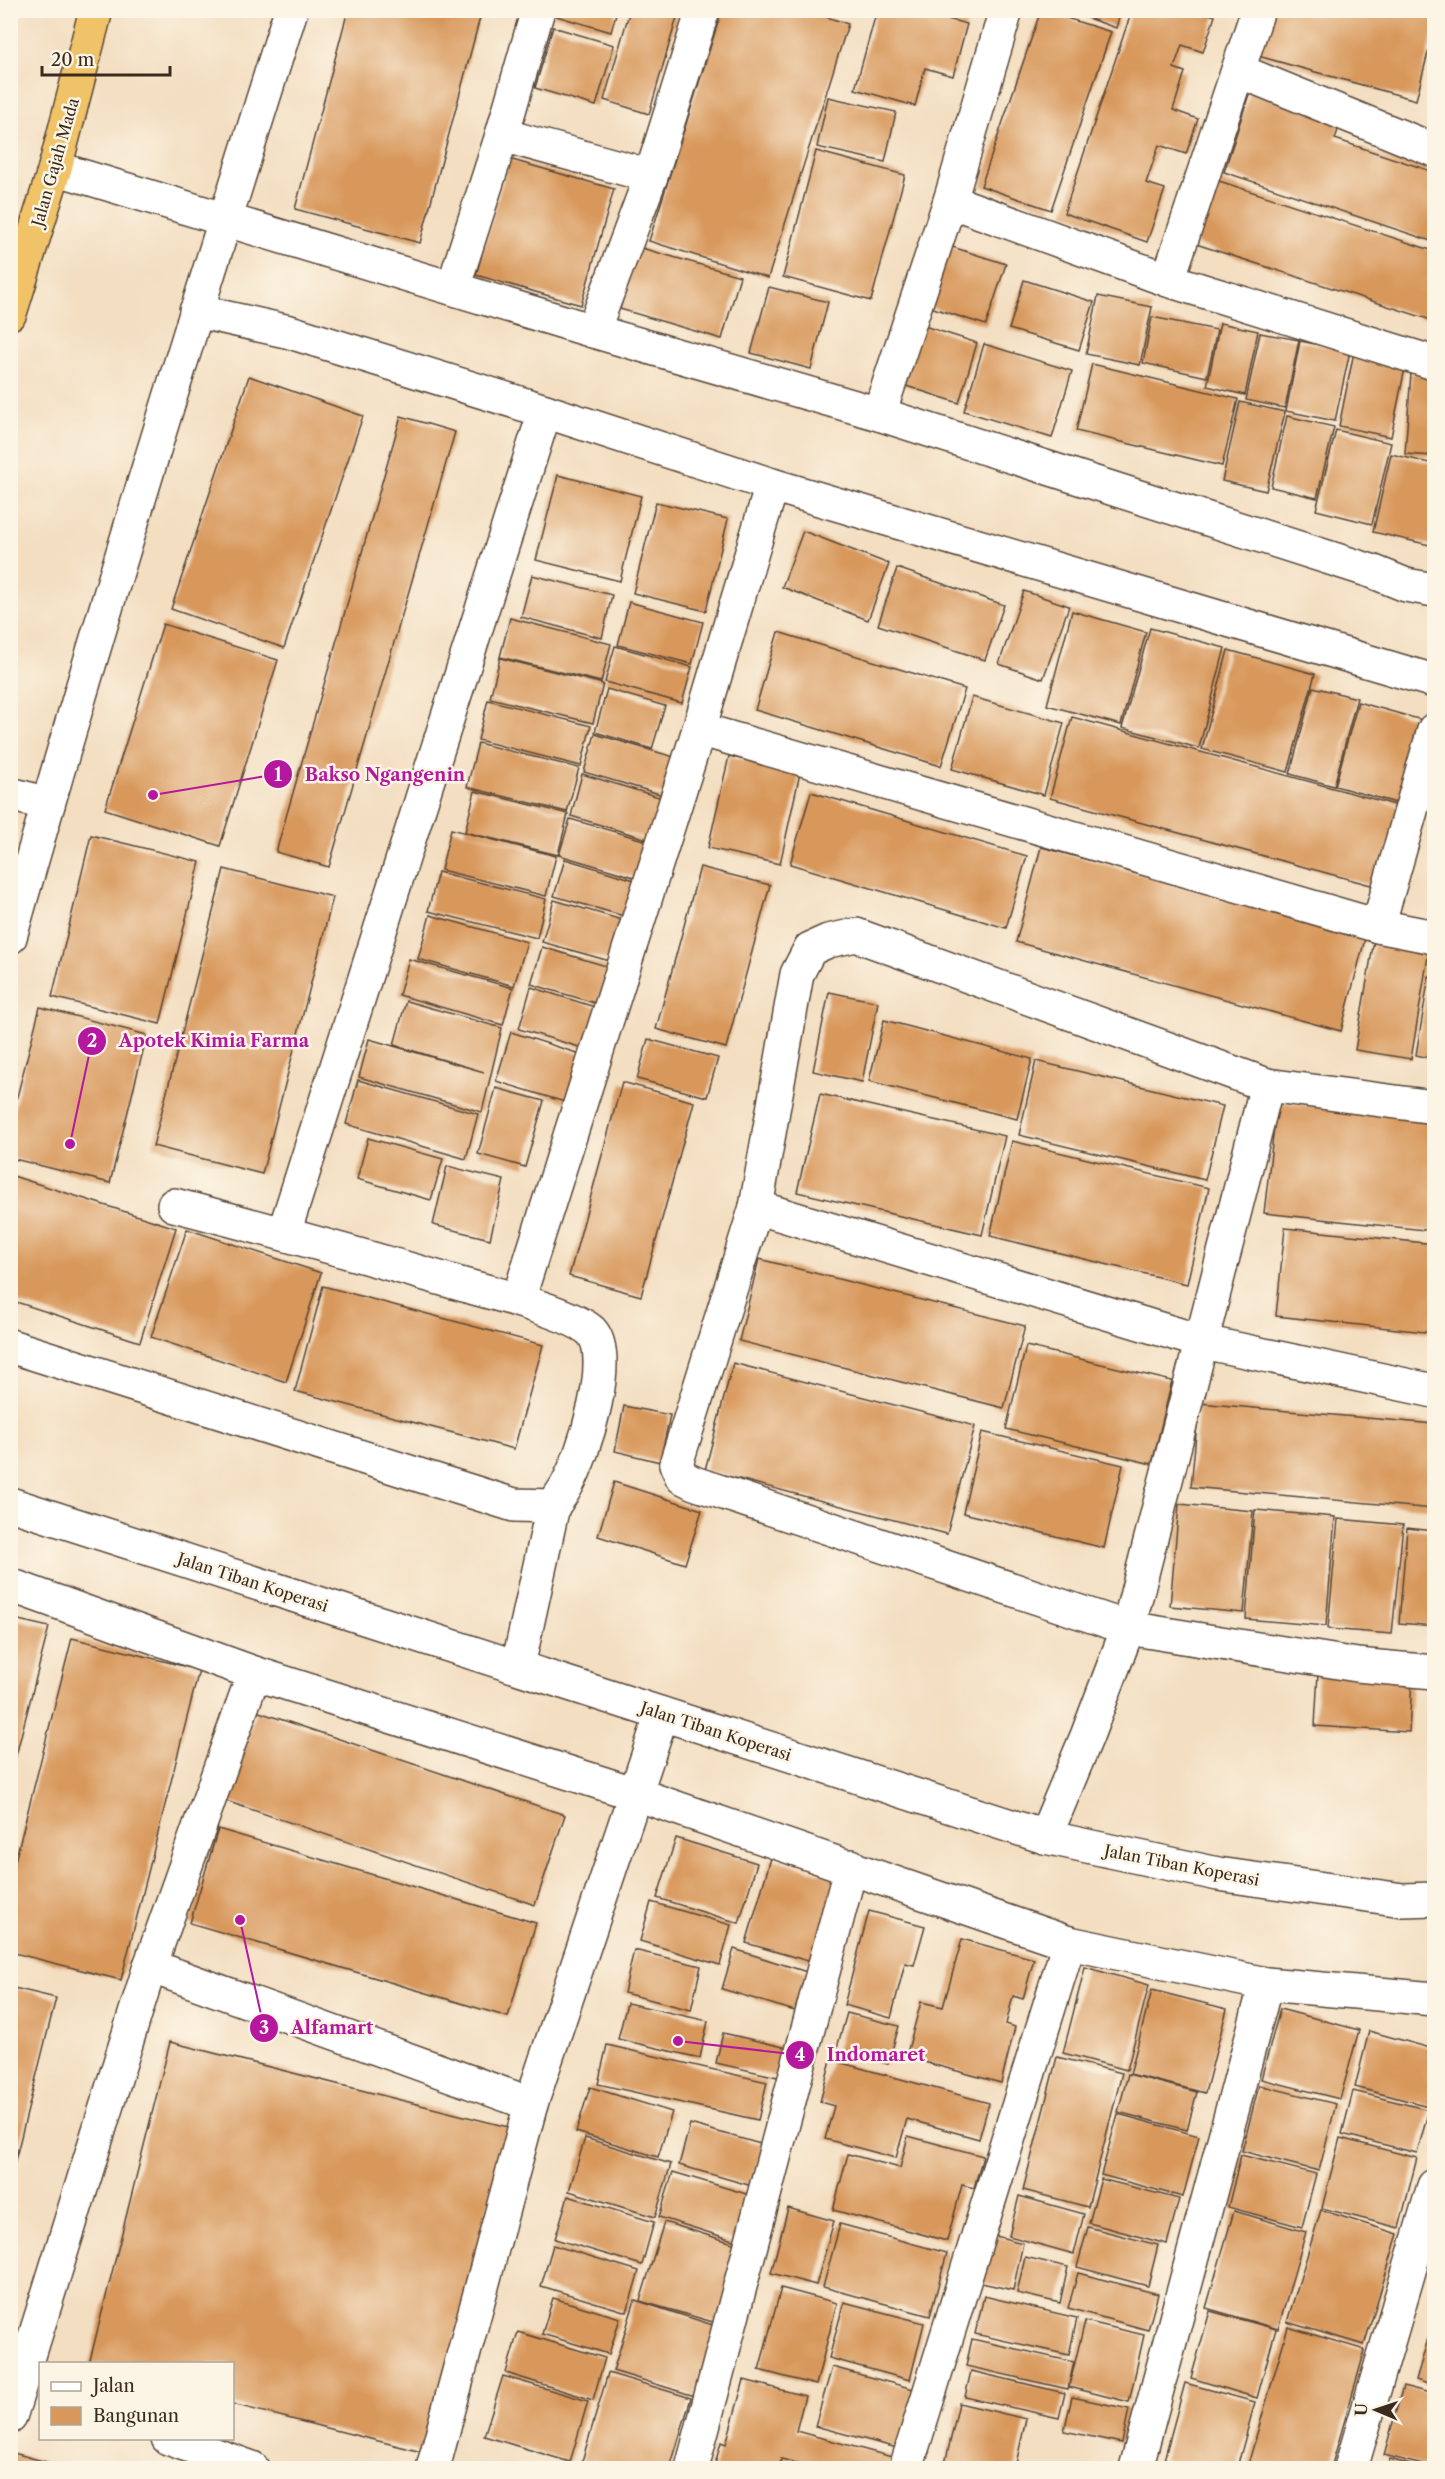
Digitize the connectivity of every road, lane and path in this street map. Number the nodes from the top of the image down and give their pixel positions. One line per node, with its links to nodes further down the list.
1 (96, 10): 10 (highway, Jalan Gajah Mada)
2 (291, 10): 13 (street)
3 (538, 10): 8 (street)
4 (703, 10): 11 (street)
5 (1006, 10): 12 (street)
6 (1258, 10): 7 (street)
7 (1239, 71): 9 (street); 14 (street)
8 (502, 135): 11 (street); 15 (street)
9 (1434, 150)
10 (55, 168): 13 (street); 17 (highway, Jalan Gajah Mada)
11 (651, 176): 18 (street)
12 (950, 201): 14 (street); 21 (street)
13 (225, 220): 15 (street); 16 (street)
14 (1168, 280): 19 (street)
15 (453, 288): 18 (street)
16 (196, 311): 20 (street); 28 (street)
17 (10, 313)
18 (593, 331): 21 (street)
19 (1434, 363)
20 (545, 411): 22 (street); 36 (street)
21 (879, 414): 23 (street)
22 (772, 485): 24 (street); 25 (street)
23 (1434, 590)
24 (1434, 681)
25 (699, 729): 29 (street); 37 (street)
26 (1434, 730): 29 (street)
27 (10, 794): 28 (street)
28 (48, 804): 30 (street)
29 (1378, 926): 31 (street)
30 (10, 937)
31 (1434, 937)
32 (1267, 1085): 33 (street); 35 (street); 38 (street)
33 (1434, 1107)
34 (174, 1205): 36 (street)
35 (756, 1207): 38 (street); 44 (street)
36 (284, 1233): 37 (street)
37 (518, 1300): 42 (street)
38 (1203, 1342): 40 (street); 44 (street)
39 (10, 1347): 42 (street)
40 (1434, 1391)
41 (10, 1504): 45 (street, Jalan Tiban Koperasi)
42 (554, 1506): 45 (street)
43 (10, 1585): 47 (street)
44 (1128, 1628): 46 (street); 50 (street)
45 (518, 1666): 48 (street, Jalan Tiban Koperasi)
46 (1434, 1672)
47 (254, 1673): 49 (street); 54 (street)
48 (662, 1714): 49 (street); 50 (street, Jalan Tiban Koperasi)
49 (636, 1794): 51 (street); 57 (street)
50 (1045, 1836): 52 (street, Jalan Tiban Koperasi)
51 (851, 1866): 53 (street); 64 (street)
52 (1434, 1899)
53 (1069, 1943): 55 (street); 65 (street)
54 (150, 1966): 57 (street); 59 (street)
55 (1266, 1984): 56 (street); 66 (street)
56 (1434, 1999)
57 (531, 2104): 62 (street)
58 (1434, 2186): 67 (street)
59 (24, 2386): 60 (street)
60 (10, 2417)
61 (171, 2440): 63 (street)
62 (435, 2468)
63 (252, 2469)
64 (692, 2469)
65 (906, 2469)
66 (1136, 2469)
67 (1351, 2469)

